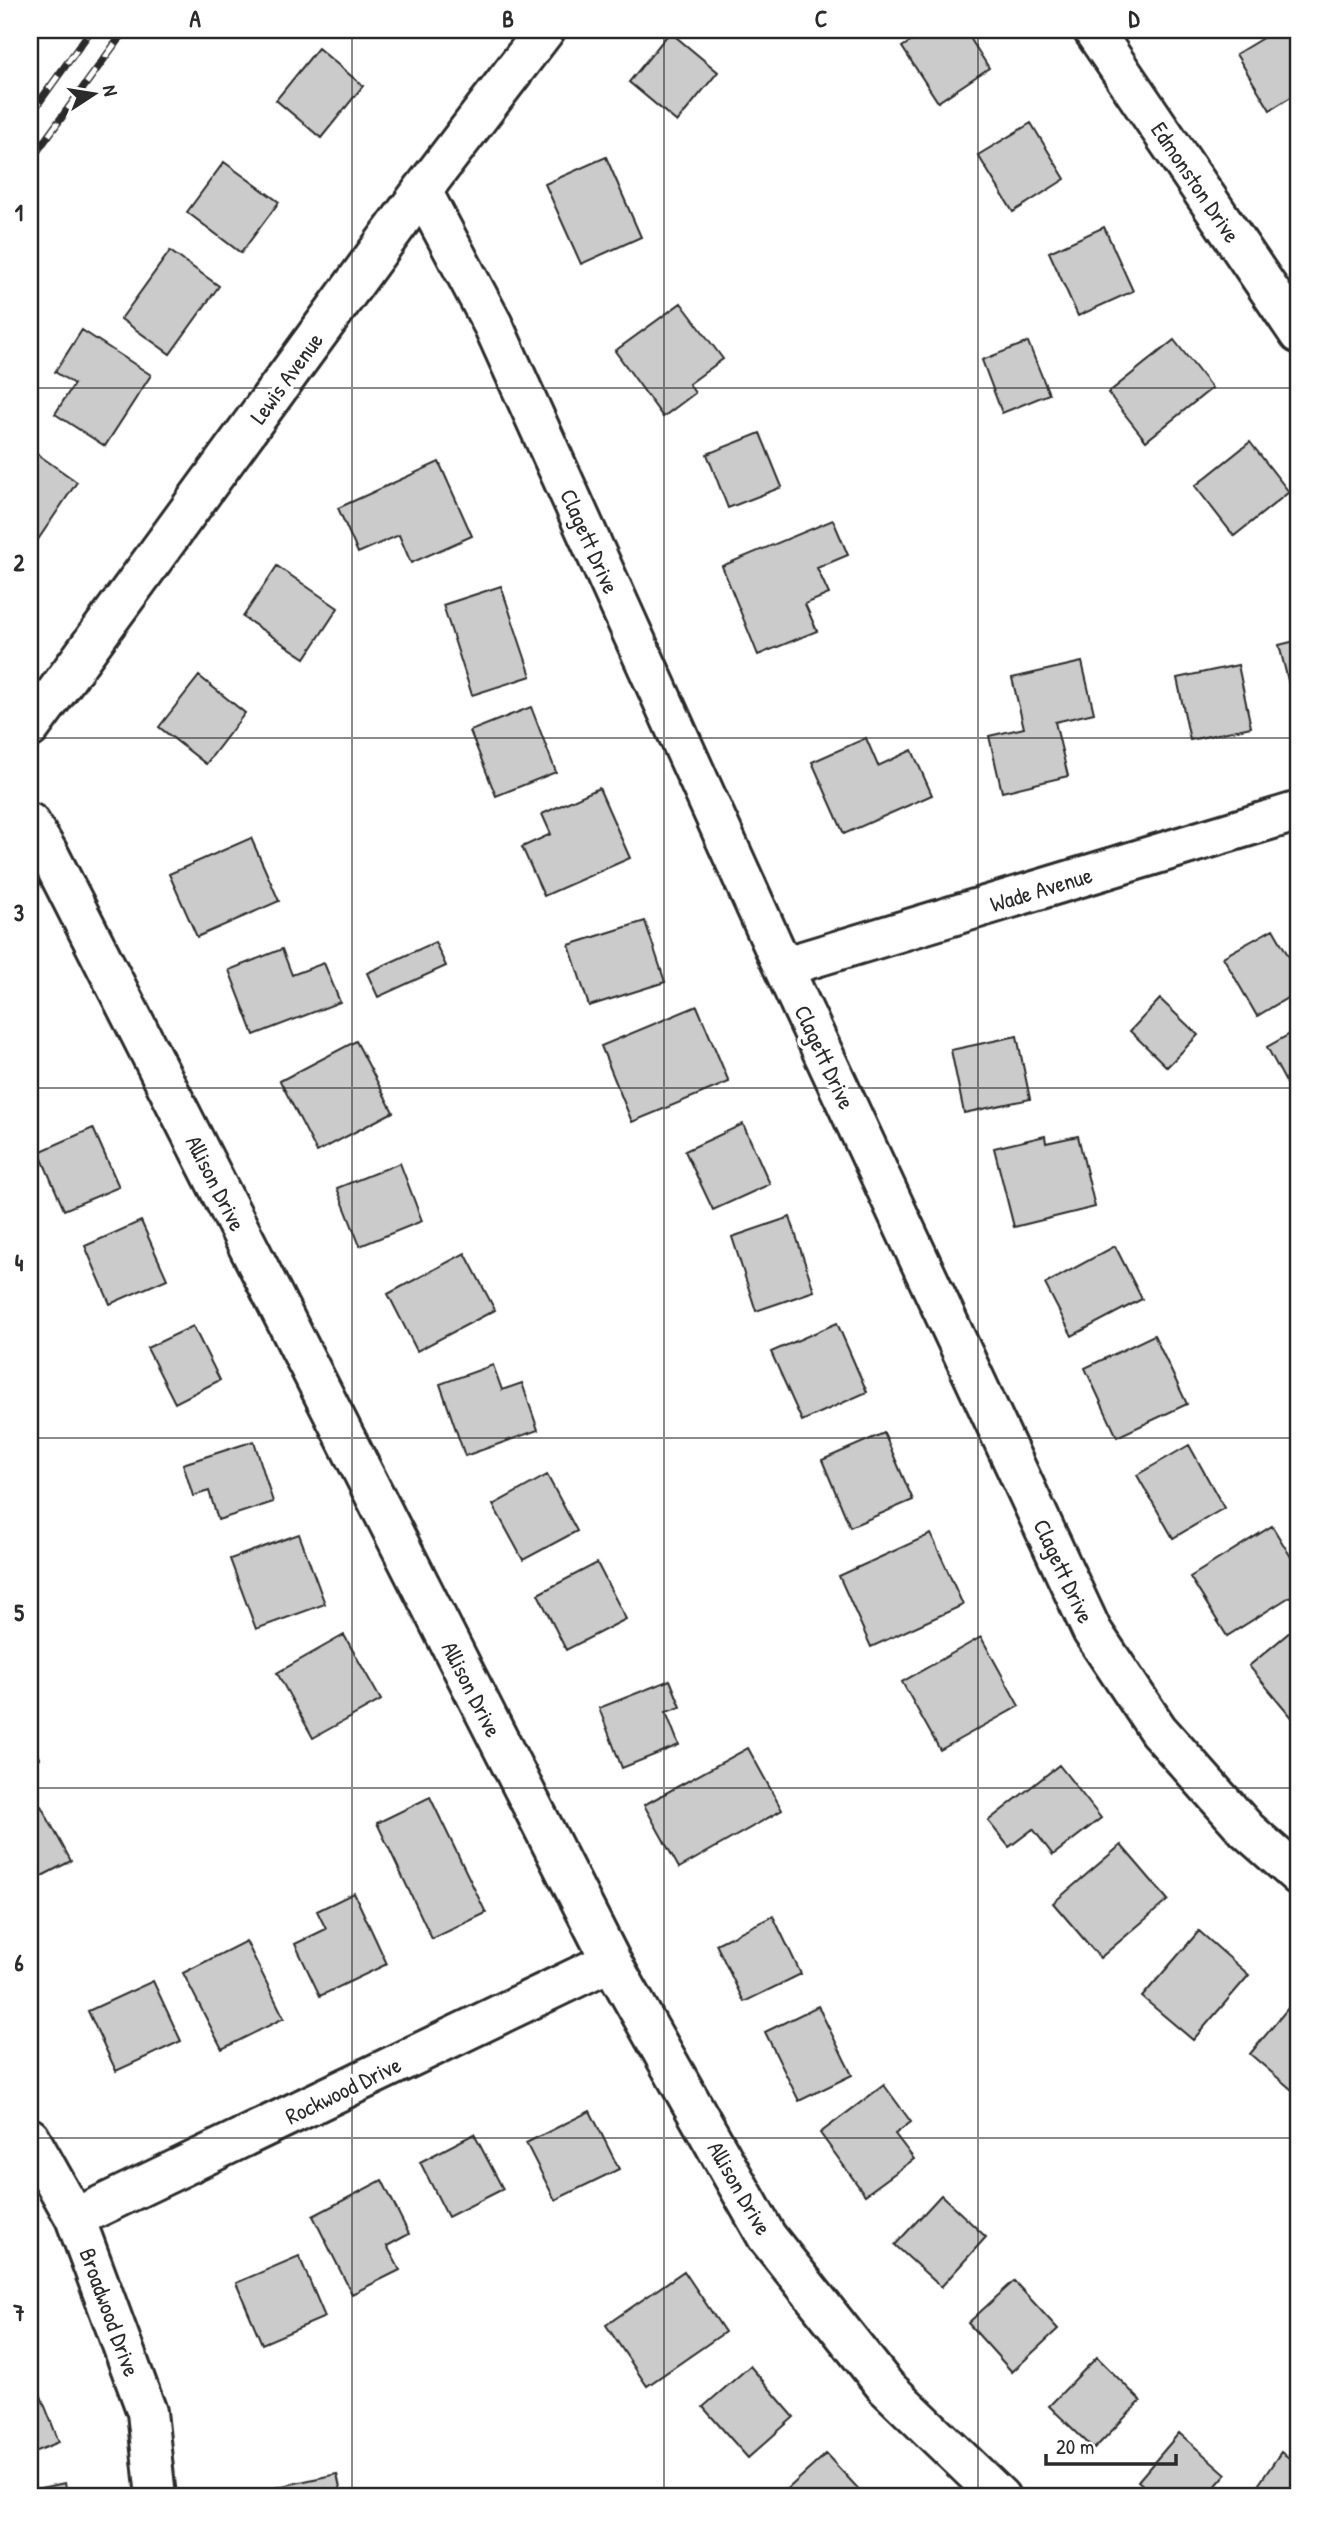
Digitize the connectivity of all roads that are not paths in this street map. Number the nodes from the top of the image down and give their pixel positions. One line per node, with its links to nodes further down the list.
1 (545, 30): 3 (street, Lewis Avenue)
2 (1093, 30): 4 (street, Edmonston Drive)
3 (422, 191): 5 (street, Lewis Avenue); 8 (street, Clagett Drive)
4 (1299, 334)
5 (30, 728)
6 (1299, 811): 8 (street, Wade Avenue)
7 (30, 823): 10 (street, Allison Drive)
8 (783, 967): 9 (street, Clagett Drive)
9 (1299, 1875)
10 (611, 1961): 12 (street, Rockwood Drive); 14 (street, Allison Drive)
11 (30, 2138): 12 (street, Broadwood Drive)
12 (75, 2218): 13 (street, Broadwood Drive)
13 (156, 2497)
14 (1000, 2497)

